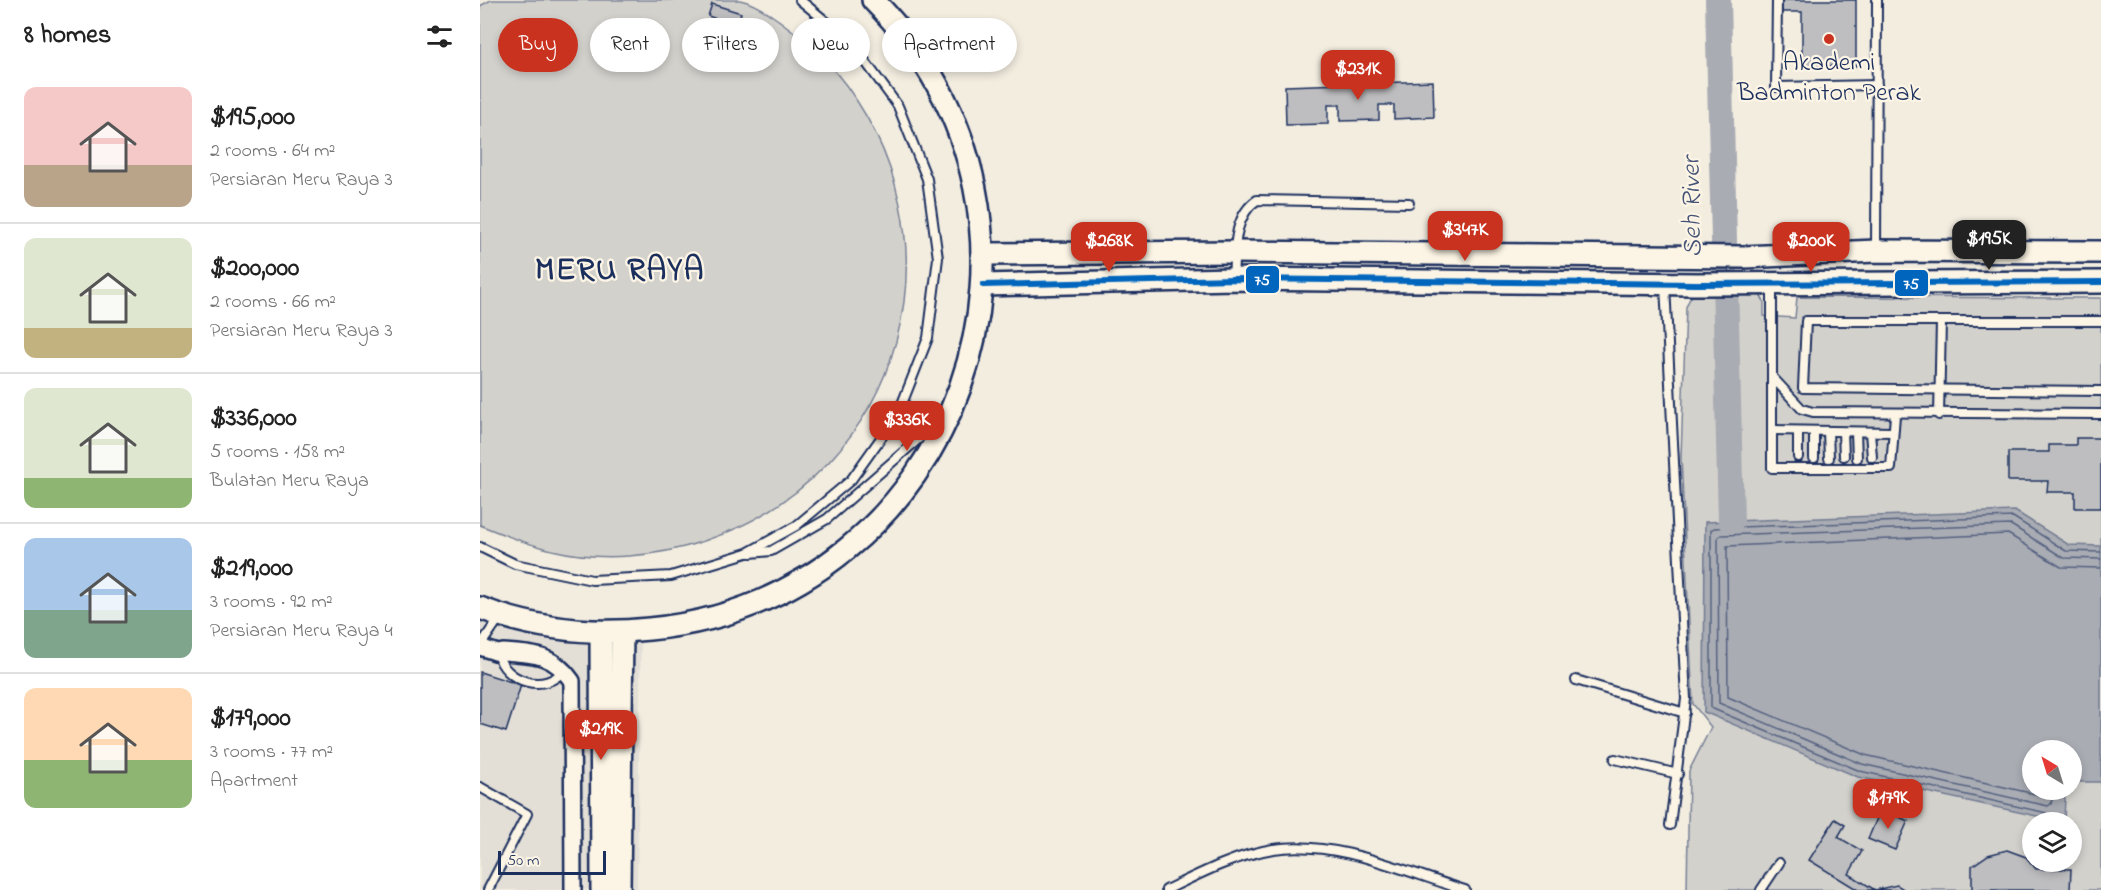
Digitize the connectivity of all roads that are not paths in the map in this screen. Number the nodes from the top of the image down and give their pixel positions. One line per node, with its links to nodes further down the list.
1 (800, 0): 40 (lane)
2 (873, 0): 10 (street)
3 (1776, 0): 5 (lane)
4 (1877, 0): 5 (lane)
5 (1877, 86): 7 (lane)
6 (1410, 203): 8 (lane)
7 (1876, 251): 8 (street); 9 (street)
8 (1235, 252): 10 (street); 11 (lane)
9 (2101, 252)
10 (984, 254): 15 (street)
11 (1233, 279): 14 (street); 15 (street)
12 (1772, 282): 13 (street); 14 (street); 18 (lane)
13 (2101, 282)
14 (1665, 283): 48 (lane)
15 (983, 285): 21 (street)
16 (1941, 321): 17 (lane); 19 (lane); 19 (lane)
17 (2101, 321)
18 (1774, 380): 23 (lane); 25 (lane)
19 (1939, 390): 20 (lane); 24 (lane)
20 (2101, 391)
21 (952, 410): 40 (lane); 43 (street)
22 (2101, 414): 24 (lane)
23 (1895, 415): 24 (lane); 32 (lane)
24 (1939, 415)
25 (1772, 430): 26 (lane); 32 (lane)
26 (1798, 431): 27 (lane); 34 (lane)
27 (1814, 431): 28 (lane); 36 (lane)
28 (1828, 431): 29 (lane); 37 (lane)
29 (1843, 432): 30 (lane); 33 (lane)
30 (1856, 432): 31 (lane); 38 (lane)
31 (1870, 432): 32 (lane); 35 (lane)
32 (1893, 432)
33 (1844, 456)
34 (1798, 457)
35 (1872, 457)
36 (1814, 458)
37 (1829, 458)
38 (1857, 458)
39 (480, 547): 40 (lane)
40 (747, 553)
41 (480, 608): 42 (street)
42 (501, 616): 43 (street); 44 (lane)
43 (611, 632): 56 (street); 57 (street)
44 (480, 647): 45 (street)
45 (498, 653): 46 (street); 46 (lane)
46 (564, 669): 55 (street)
47 (1576, 680): 48 (lane)
48 (1685, 713): 50 (lane)
49 (1616, 759): 50 (lane)
50 (1678, 774): 52 (lane)
51 (480, 787): 54 (lane)
52 (1670, 825)
53 (1779, 863): 60 (lane)
54 (488, 890)
55 (573, 890)
56 (602, 890)
57 (619, 890)
58 (1166, 890): 59 (lane)
59 (1465, 890)
60 (1761, 890)

